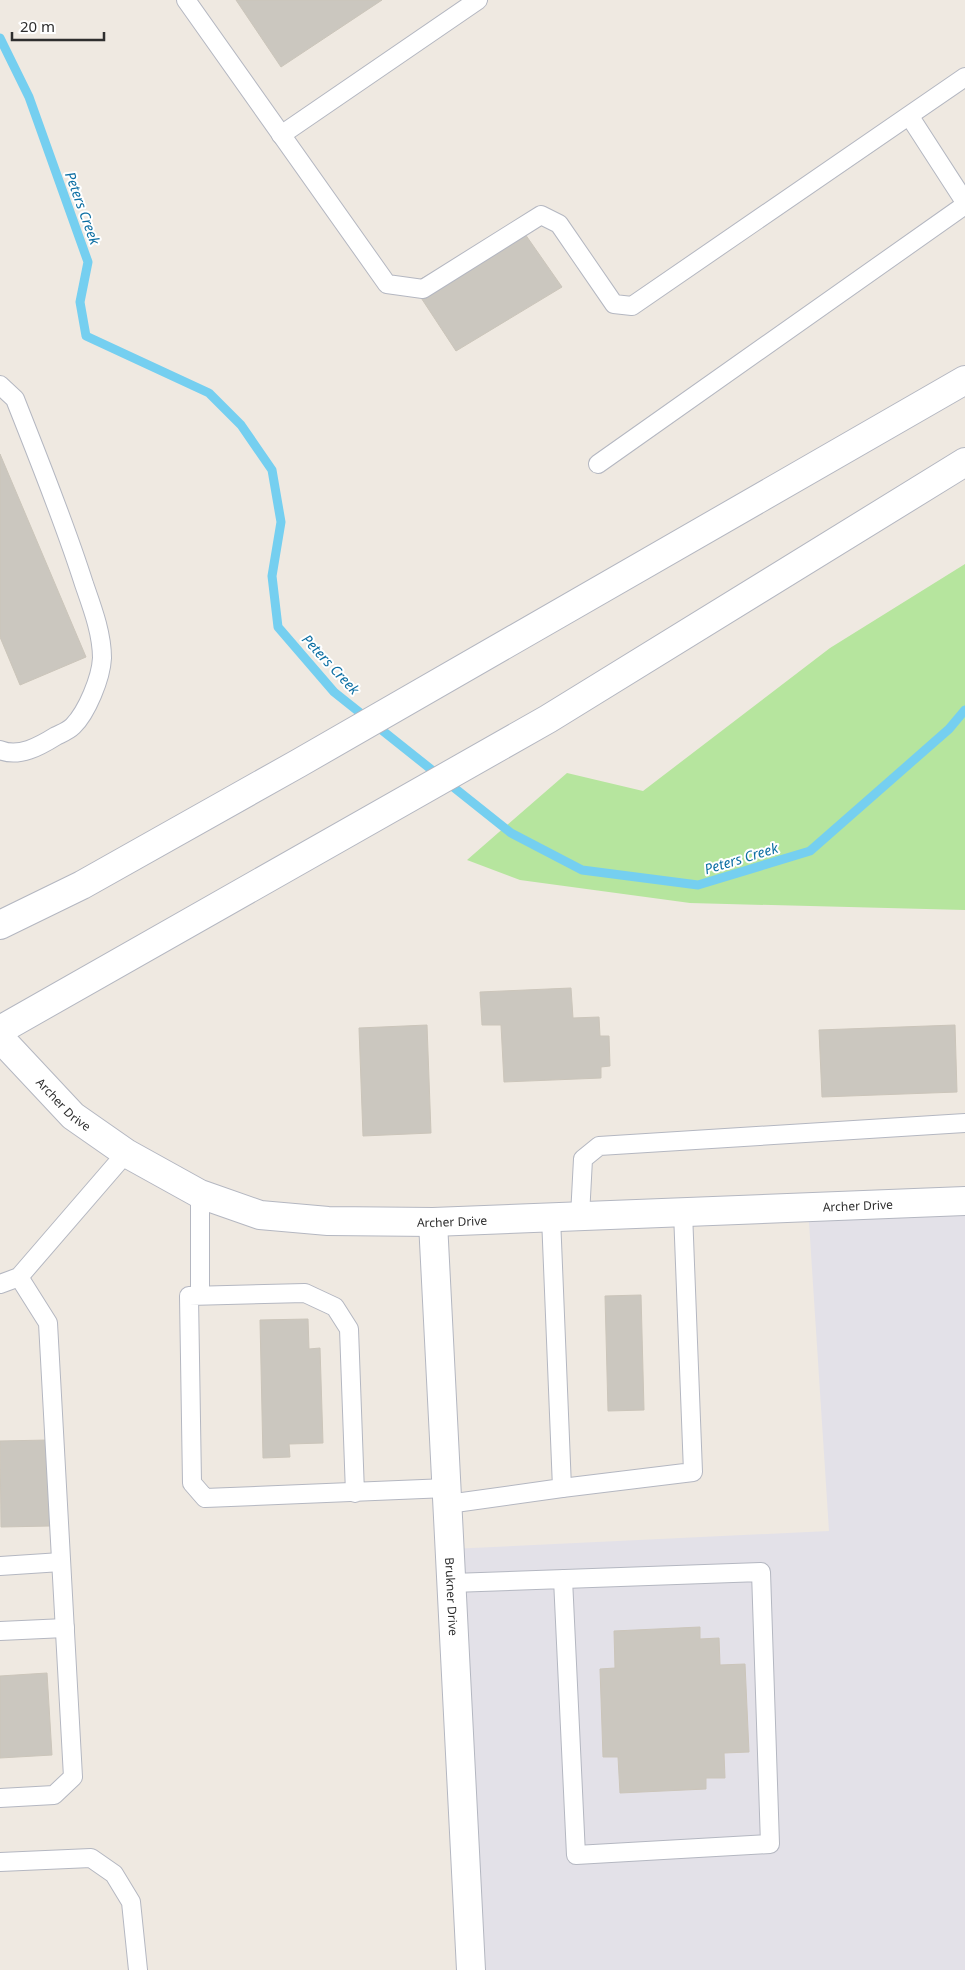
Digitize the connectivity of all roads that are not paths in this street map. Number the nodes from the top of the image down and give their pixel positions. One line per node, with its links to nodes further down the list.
1 (186, 0): 5 (lane)
2 (478, 0): 5 (lane)
3 (965, 77): 4 (lane)
4 (910, 117): 5 (lane); 6 (lane)
5 (281, 135)
6 (965, 203): 10 (lane)
7 (965, 380): 12 (main road)
8 (0, 385): 11 (lane)
9 (965, 462): 13 (main road)
10 (598, 464)
11 (0, 750)
12 (0, 925)
13 (0, 1030)
14 (0, 1038): 16 (main road, Archer Drive)
15 (965, 1123): 20 (lane)
16 (126, 1153): 17 (main road, Archer Drive); 23 (lane)
17 (200, 1194): 22 (main road, Archer Drive); 25 (lane)
18 (965, 1201): 19 (main road, Archer Drive)
19 (683, 1212): 20 (main road, Archer Drive); 26 (lane)
20 (580, 1216): 21 (main road, Archer Drive)
21 (551, 1217): 22 (main road, Archer Drive); 26 (lane)
22 (433, 1222): 28 (main road, Brukner Drive)
23 (19, 1277): 24 (lane); 29 (lane)
24 (0, 1284)
25 (200, 1295): 27 (lane); 27 (lane)
26 (562, 1488): 28 (lane)
27 (355, 1493): 28 (lane)
28 (447, 1496): 32 (main road, Brukner Drive)
29 (61, 1562): 30 (lane); 33 (lane)
30 (0, 1566)
31 (563, 1579): 31 (lane); 32 (lane)
32 (452, 1582): 38 (main road, Brukner Drive)
33 (65, 1628): 34 (lane); 35 (lane)
34 (0, 1631)
35 (0, 1798)
36 (0, 1862): 37 (lane)
37 (138, 1970)
38 (471, 1970)

